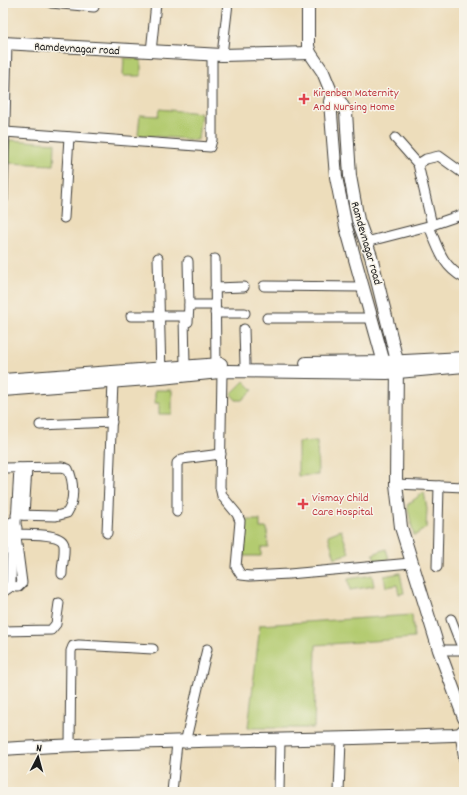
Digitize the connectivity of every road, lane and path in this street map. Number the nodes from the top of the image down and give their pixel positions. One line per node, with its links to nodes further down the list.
1 (51, 3): 5 (street)
2 (156, 3): 7 (street)
3 (228, 3): 9 (street)
4 (308, 3): 8 (street, Ramdevnagar road)
5 (94, 7)
6 (5, 43): 7 (street, Ramdevnagar road); 11 (street)
7 (152, 52): 9 (street, Ramdevnagar road)
8 (310, 53): 9 (street, Ramdevnagar road); 10 (street, Ramdevnagar road)
9 (217, 54): 12 (street)
10 (332, 94): 20 (street, Ramdevnagar road); 27 (street, Ramdevnagar road)
11 (5, 132): 12 (street); 16 (street)
12 (69, 137): 18 (street)
13 (395, 138): 14 (street)
14 (418, 164): 15 (street); 19 (street)
15 (464, 174)
16 (3, 200)
17 (464, 214): 19 (street)
18 (64, 218)
19 (430, 226): 20 (street); 24 (street)
20 (366, 242): 41 (street, Ramdevnagar road)
21 (158, 258): 33 (street)
22 (215, 259): 28 (street)
23 (188, 260): 29 (street)
24 (464, 278)
25 (264, 286): 27 (street)
26 (244, 287): 28 (street)
27 (362, 287): 35 (street, Ramdevnagar road)
28 (215, 288): 30 (street)
29 (189, 305): 30 (street); 39 (street)
30 (215, 309): 31 (street); 42 (street)
31 (245, 313)
32 (131, 316): 33 (street)
33 (159, 316): 39 (street); 43 (street)
34 (267, 318): 35 (street)
35 (372, 318): 41 (street, Ramdevnagar road)
36 (244, 329): 38 (street)
37 (464, 358): 41 (street)
38 (245, 364): 41 (street); 42 (street)
39 (187, 366): 42 (street); 43 (street)
40 (464, 366): 41 (street)
41 (392, 367): 42 (street); 52 (street)
42 (218, 370): 43 (street); 49 (street)
43 (161, 373): 44 (street); 45 (street)
44 (3, 380)
45 (113, 382): 46 (street); 47 (street)
46 (3, 390)
47 (112, 422): 48 (street); 57 (street)
48 (40, 425)
49 (221, 454): 55 (street); 59 (street)
50 (3, 468): 51 (street)
51 (23, 468): 56 (street); 56 (street)
52 (396, 484): 53 (street); 59 (street)
53 (439, 486): 54 (street); 60 (street)
54 (464, 487)
55 (177, 512)
56 (14, 519): 58 (street)
57 (107, 533)
58 (12, 535): 61 (street); 62 (street)
59 (411, 564): 68 (street)
60 (437, 567)
61 (62, 574)
62 (6, 589)
63 (59, 603): 65 (street)
64 (451, 619): 69 (street)
65 (3, 631)
66 (153, 649): 75 (street)
67 (207, 649): 74 (street)
68 (439, 650): 69 (street); 70 (street)
69 (463, 650)
70 (464, 718)
71 (462, 732): 73 (street); 77 (street)
72 (280, 739): 73 (street); 74 (street); 79 (street)
73 (340, 740): 80 (street)
74 (181, 743): 75 (street); 78 (street)
75 (70, 745): 76 (street)
76 (3, 749)
77 (464, 760)
78 (172, 792)
79 (279, 792)
80 (339, 792)

